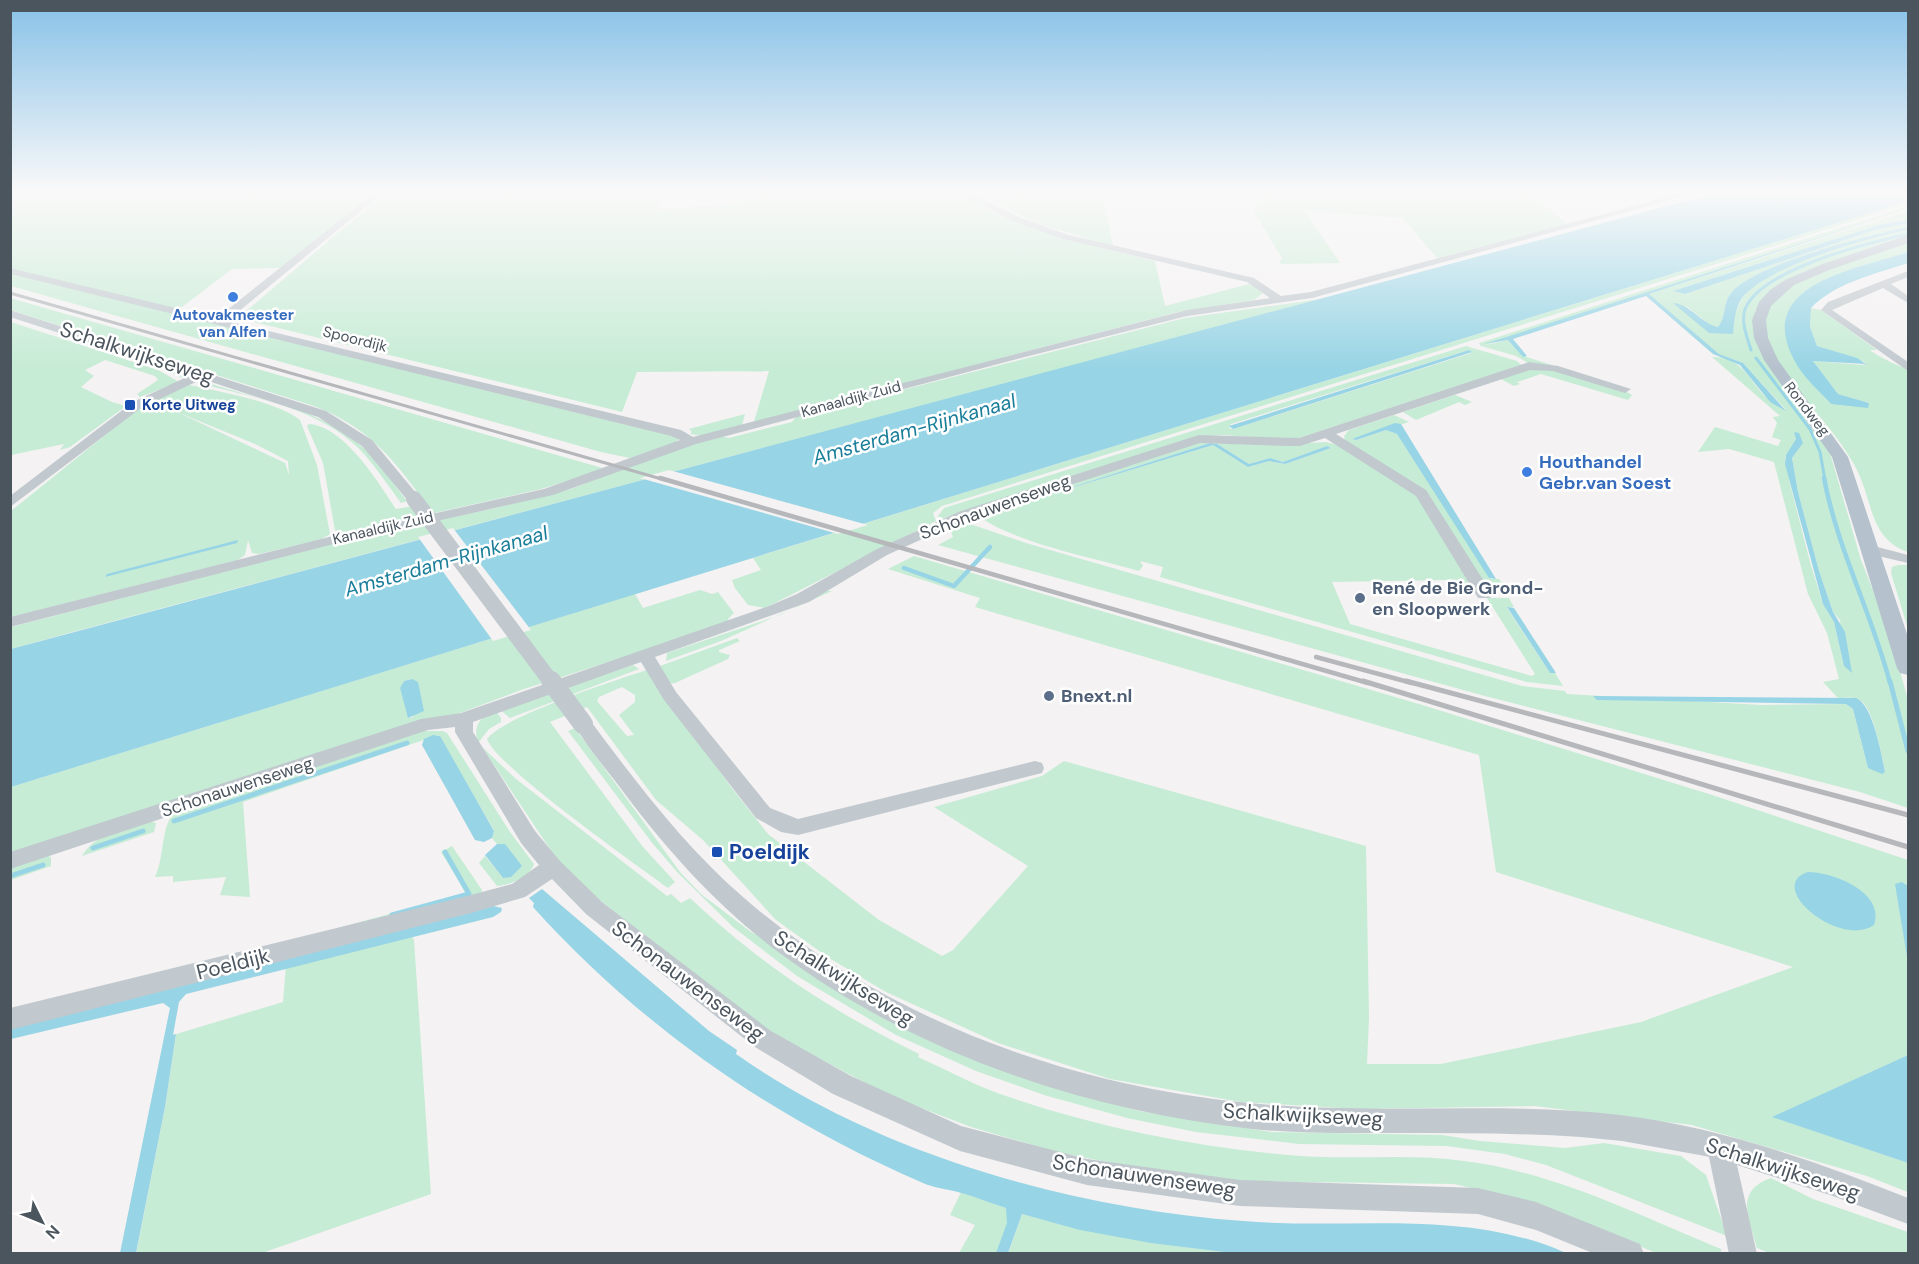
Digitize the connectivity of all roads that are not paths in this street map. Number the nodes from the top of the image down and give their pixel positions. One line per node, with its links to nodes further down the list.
1 (307, 251): 11 (street)
2 (1126, 251): 8 (street)
3 (1476, 251): 8 (street, Kanaaldijk Zuid)
4 (1874, 251): 18 (main road, Rondweg)
5 (10, 272): 11 (street, Spoordijk)
6 (1908, 274): 7 (street)
7 (1886, 285): 9 (street); 12 (street)
8 (1280, 300): 16 (street, Kanaaldijk Zuid)
9 (1908, 300)
10 (10, 313): 13 (street, Schalkwijkseweg)
11 (220, 321): 16 (street, Spoordijk)
12 (1907, 367)
13 (203, 374): 17 (street); 29 (street, Schalkwijkseweg, bridge)
14 (1625, 389): 15 (street, Schonauwenseweg)
15 (1327, 434): 20 (street); 22 (street, Schonauwenseweg)
16 (691, 441): 21 (street, Kanaaldijk Zuid)
17 (10, 503)
18 (1870, 550): 19 (street); 23 (main road, Rondweg)
19 (1908, 559)
20 (1484, 594)
21 (10, 622)
22 (646, 656): 24 (street, Schonauwenseweg); 25 (street)
23 (1908, 668)
24 (464, 719): 26 (street, Schonauwenseweg); 27 (street, Schonauwenseweg)
25 (1035, 768)
26 (10, 861)
27 (553, 867): 28 (street, Poeldijk); 31 (street, Schonauwenseweg)
28 (10, 1019)
29 (1720, 1148): 30 (street, Schalkwijkseweg); 32 (street)
30 (1908, 1211)
31 (1630, 1254)
32 (1743, 1254)

